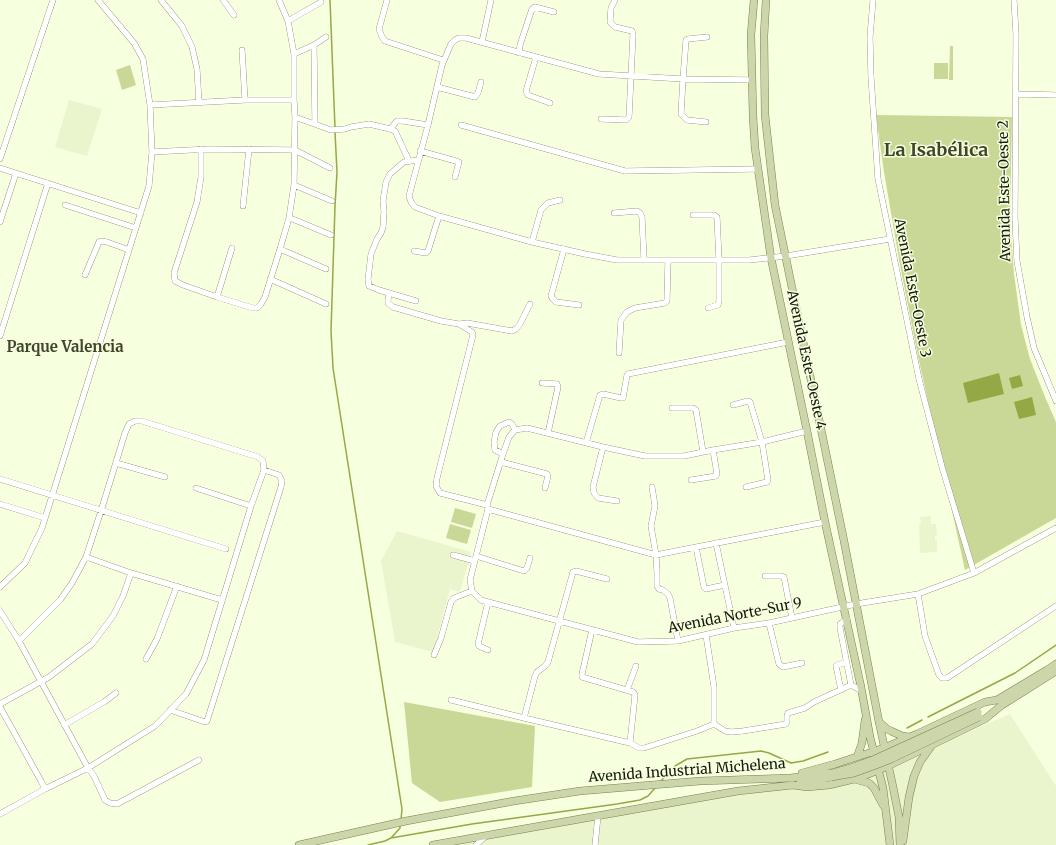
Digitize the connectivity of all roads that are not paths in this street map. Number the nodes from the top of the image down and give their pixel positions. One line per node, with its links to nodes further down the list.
1 (53, 0): 50 (street)
2 (98, 0): 37 (street)
3 (162, 0): 35 (street)
4 (223, 0): 15 (street)
5 (279, 0): 16 (street)
6 (387, 0): 25 (street)
7 (491, 0): 19 (street)
8 (615, 0): 26 (street)
9 (754, 0): 28 (main road, Avenida Este-Oeste 4)
10 (766, 0): 79 (main road)
11 (873, 0): 72 (street, Avenida Este-Oeste 3)
12 (1014, 0): 31 (street, Avenida Este-Oeste 2)
13 (321, 2): 16 (street)
14 (554, 12): 22 (street)
15 (234, 15)
16 (288, 21): 23 (street)
17 (326, 37): 20 (street)
18 (707, 37): 27 (street)
19 (482, 42): 22 (street); 25 (street)
20 (314, 44): 23 (street); 41 (street)
21 (242, 50): 33 (street)
22 (519, 52): 24 (street)
23 (294, 54): 34 (street)
24 (536, 57): 26 (street); 36 (street)
25 (443, 60): 30 (street)
26 (632, 76): 27 (street); 39 (street)
27 (683, 78): 28 (street); 40 (street)
28 (752, 80): 55 (main road, Avenida Este-Oeste 4)
29 (481, 82): 30 (street)
30 (436, 87): 42 (street)
31 (1016, 94): 32 (street); 99 (street, Avenida Este-Oeste 2)
32 (1056, 96)
33 (245, 100): 34 (street); 35 (street)
34 (294, 100): 38 (street)
35 (199, 103): 37 (street)
36 (550, 103)
37 (150, 105): 49 (street)
38 (295, 116): 41 (street); 47 (street)
39 (600, 119)
40 (706, 122)
41 (316, 124): 44 (street)
42 (428, 125): 44 (street); 48 (street)
43 (461, 125): 55 (street)
44 (390, 129): 52 (street)
45 (201, 149): 46 (street); 49 (street); 88 (street)
46 (249, 149): 47 (street); 63 (street)
47 (295, 150): 54 (street); 59 (street)
48 (420, 151): 51 (street); 57 (street)
49 (152, 152): 64 (street)
50 (0, 159)
51 (418, 160): 52 (street); 67 (street)
52 (409, 161): 87 (street)
53 (0, 168): 56 (street)
54 (330, 168)
55 (758, 169): 80 (main road, Avenida Este-Oeste 4)
56 (16, 173): 58 (street); 69 (street)
57 (454, 177)
58 (48, 183): 64 (street); 95 (street)
59 (294, 186): 61 (street); 68 (street)
60 (560, 200): 73 (street)
61 (332, 201)
62 (65, 205): 70 (street)
63 (243, 206)
64 (141, 213): 70 (street)
65 (614, 213): 81 (street)
66 (692, 215): 83 (street)
67 (439, 216): 73 (street); 78 (street)
68 (289, 218): 71 (street); 75 (street)
69 (0, 222)
70 (136, 228): 77 (street)
71 (331, 235)
72 (890, 239): 79 (street); 139 (street, Avenida Este-Oeste 3)
73 (532, 242): 76 (street)
74 (232, 248): 88 (street)
75 (280, 249): 84 (street); 86 (street)
76 (564, 249): 81 (street); 92 (street)
77 (129, 250): 85 (street); 121 (street)
78 (414, 251)
79 (786, 256): 80 (street); 149 (main road)
80 (771, 258): 83 (street); 96 (main road, Avenida Este-Oeste 4)
81 (644, 259): 82 (street)
82 (668, 260): 83 (street); 97 (street)
83 (719, 260): 93 (street)
84 (326, 269)
85 (85, 275)
86 (270, 279): 88 (street); 90 (street)
87 (389, 293): 89 (street); 94 (street)
88 (217, 296)
89 (416, 301)
90 (326, 304)
91 (530, 304): 94 (street)
92 (579, 305)
93 (708, 308)
94 (459, 324): 125 (street)
95 (0, 336)
96 (788, 342): 103 (main road, Avenida Este-Oeste 4); 106 (street)
97 (619, 353)
98 (542, 383): 104 (street)
99 (1056, 401)
100 (733, 405): 105 (street)
101 (672, 408): 109 (street)
102 (516, 430): 104 (street); 110 (street); 110 (street)
103 (808, 431): 105 (street); 128 (main road, Avenida Este-Oeste 4)
104 (548, 433): 106 (street)
105 (762, 442): 108 (street); 118 (street)
106 (586, 443): 107 (street)
107 (603, 447): 109 (street); 122 (street)
108 (713, 450): 109 (street); 116 (street)
109 (703, 452)
110 (503, 454): 111 (street)
111 (501, 462): 120 (street); 125 (street)
112 (116, 463): 113 (street); 114 (street); 126 (street)
113 (264, 470): 124 (street); 180 (street)
114 (166, 477)
115 (0, 479): 121 (street)
116 (691, 480)
117 (652, 487): 134 (street)
118 (746, 487)
119 (196, 488): 124 (street)
120 (545, 488)
121 (52, 495): 126 (street); 127 (street)
122 (617, 501)
123 (0, 504): 127 (street)
124 (251, 506): 147 (street)
125 (488, 507): 134 (street); 137 (street)
126 (102, 511): 132 (street); 135 (street)
127 (45, 518): 144 (street)
128 (825, 522): 130 (street); 151 (main road, Avenida Este-Oeste 4)
129 (1056, 528): 139 (street, Avenida Norte-Sur 9)
130 (716, 543): 131 (street); 142 (street)
131 (696, 547): 134 (street); 142 (street)
132 (226, 549)
133 (453, 555): 137 (street)
134 (656, 555): 161 (street)
135 (86, 557): 138 (street); 160 (street)
136 (530, 558): 137 (street)
137 (475, 559): 145 (street)
138 (131, 573): 143 (street); 170 (street)
139 (974, 573): 146 (street, Avenida Norte-Sur 9)
140 (765, 576): 153 (street)
141 (607, 579): 155 (street)
142 (725, 585): 157 (street)
143 (177, 586): 147 (street); 164 (street)
144 (0, 587)
145 (472, 591): 148 (street, Avenida Norte-Sur 9); 163 (street)
146 (918, 594): 149 (street, Avenida Norte-Sur 9); 150 (street)
147 (222, 600): 180 (street)
148 (488, 602): 155 (street, Avenida Norte-Sur 9); 162 (street)
149 (856, 604): 151 (street, Avenida Norte-Sur 9); 183 (main road)
150 (1056, 606)
151 (844, 607): 153 (street, Avenida Norte-Sur 9); 154 (main road, Avenida Este-Oeste 4)
152 (0, 611): 160 (street)
153 (792, 618): 156 (street, Avenida Norte-Sur 9)
154 (847, 619): 165 (street); 174 (main road, Avenida Este-Oeste 4)
155 (559, 622): 158 (street, Avenida Norte-Sur 9); 182 (street)
156 (769, 623): 157 (street, Avenida Norte-Sur 9); 166 (street)
157 (734, 628): 159 (street, Avenida Norte-Sur 9)
158 (592, 630): 161 (street, Avenida Norte-Sur 9); 172 (street)
159 (706, 635): 161 (street, Avenida Norte-Sur 9); 184 (street)
160 (18, 641): 170 (street)
161 (678, 641)
162 (488, 650)
163 (434, 655)
164 (146, 659)
165 (847, 662): 171 (street); 173 (street)
166 (802, 663)
167 (1056, 664): 177 (main road, Avenida Industrial Michelena)
168 (636, 666): 172 (street)
169 (1056, 671): 177 (main road, Avenida Industrial Michelena)
170 (40, 682): 178 (street); 185 (street)
171 (851, 685): 173 (street); 174 (street)
172 (627, 690): 187 (street)
173 (841, 690): 184 (street)
174 (862, 691): 181 (main road, Avenida Este-Oeste 4)
175 (116, 693): 185 (street)
176 (451, 700): 182 (street)
177 (999, 703): 186 (main road, Avenida Industrial Michelena); 188 (main road, Avenida Industrial Michelena); 197 (main road, bridge)
178 (0, 704)
179 (0, 707): 198 (street)
180 (170, 710): 194 (street)
181 (866, 713): 190 (main road, Avenida Este-Oeste 4); 191 (main road)
182 (524, 718): 187 (street)
183 (879, 722): 186 (main road); 189 (main road)
184 (714, 724): 187 (street)
185 (64, 725): 194 (street)
186 (910, 737): 189 (main road, Avenida Industrial Michelena)
187 (630, 743)
188 (932, 744): 193 (main road, Avenida Industrial Michelena); 208 (main road)
189 (884, 748): 190 (main road, Avenida Industrial Michelena); 193 (main road)
190 (874, 752): 191 (main road, Avenida Industrial Michelena); 195 (main road, Avenida Este-Oeste 4)
191 (857, 757): 197 (main road, Avenida Industrial Michelena)
192 (198, 760): 194 (street)
193 (888, 766): 195 (main road, Avenida Industrial Michelena); 208 (main road)
194 (88, 768): 198 (street)
195 (879, 770): 196 (main road, Avenida Industrial Michelena); 200 (main road, Avenida Este-Oeste 4)
196 (854, 779): 197 (main road, Avenida Industrial Michelena); 200 (main road)
197 (794, 781): 201 (main road, Avenida Industrial Michelena); 203 (main road, Avenida Industrial Michelena)
198 (45, 789): 199 (street)
199 (0, 814)
200 (887, 815): 207 (main road)
201 (598, 816): 202 (main road, Avenida Industrial Michelena); 206 (street)
202 (487, 835): 204 (main road, Avenida Industrial Michelena); 205 (street)
203 (299, 845)
204 (433, 845)
205 (476, 845)
206 (595, 845)
207 (890, 845)
208 (901, 845)

